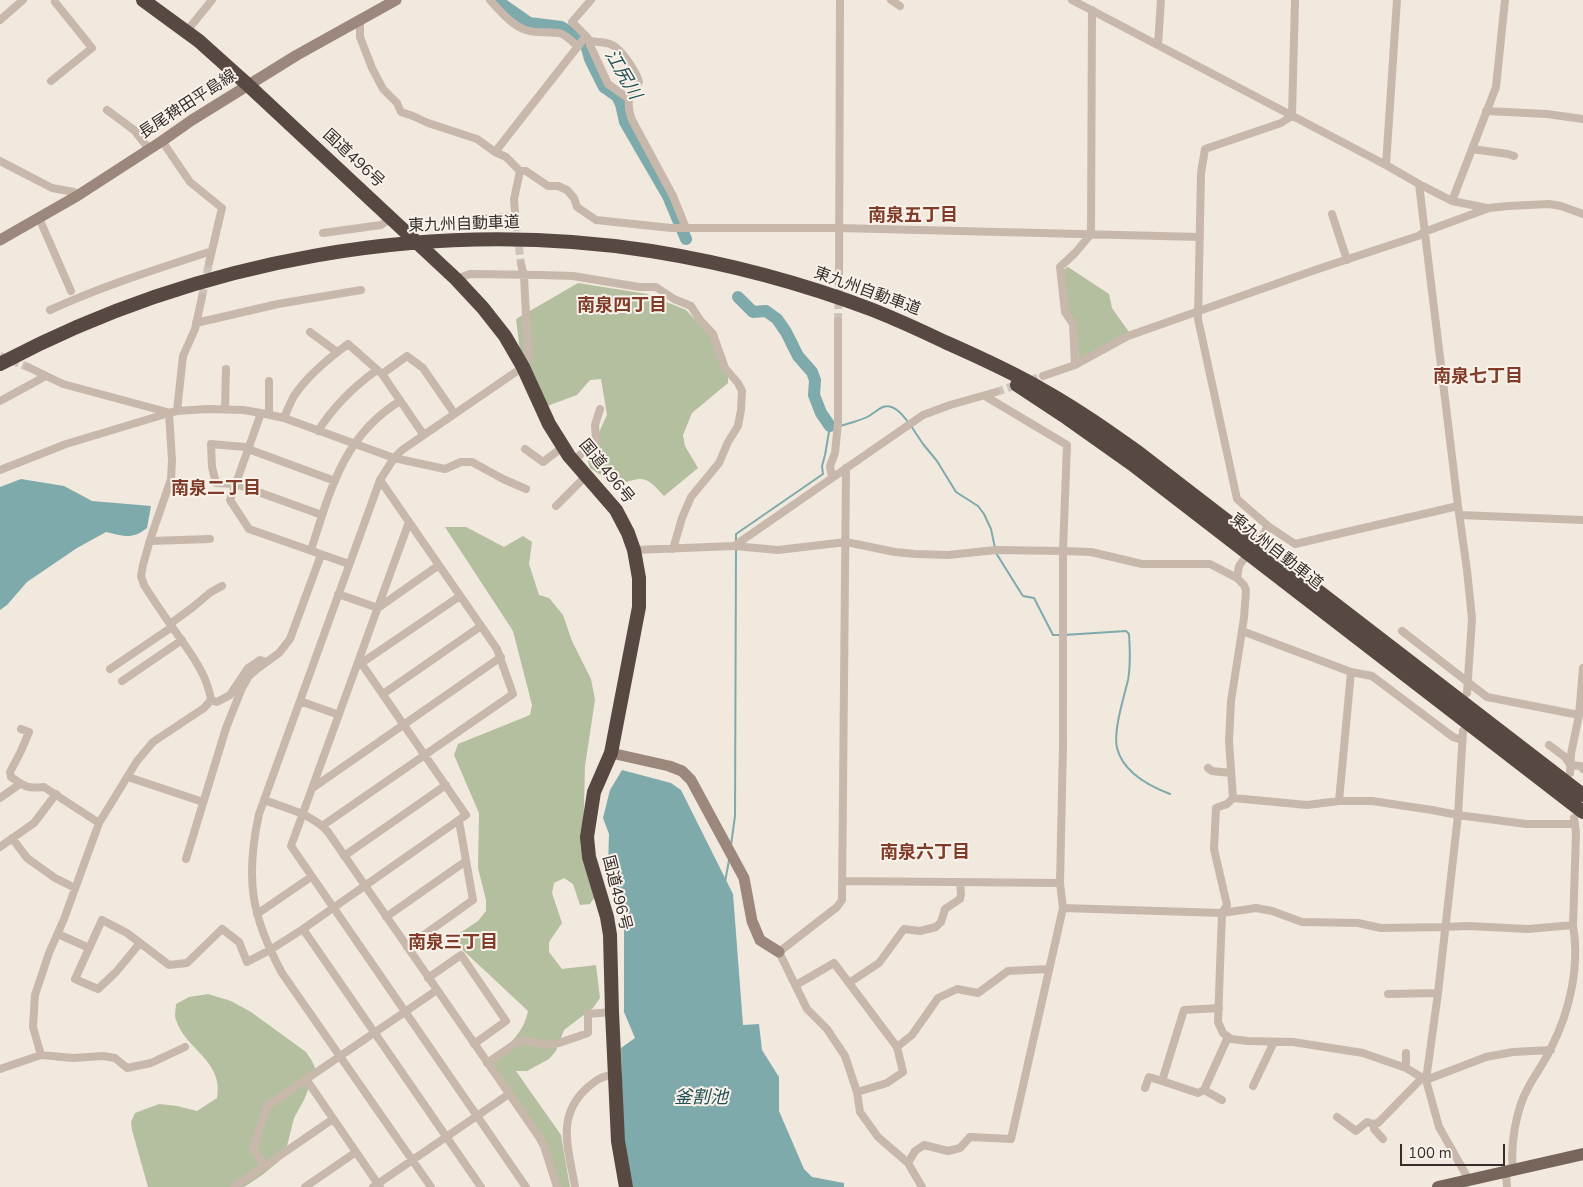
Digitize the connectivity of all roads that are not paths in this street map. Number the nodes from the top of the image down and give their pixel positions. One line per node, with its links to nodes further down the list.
1 (23, 0): 18 (street)
2 (143, 0): 19 (highway, 国道496号)
3 (212, 0): 19 (street)
4 (396, 0): 17 (main road, 長尾稗田平島線)
5 (490, 0): 22 (street)
6 (591, 0): 20 (street)
7 (840, 0): 48 (street)
8 (891, 0): 15 (street)
9 (1072, 0): 16 (street)
10 (1161, 0): 21 (street)
11 (1295, 0): 28 (street)
12 (1397, 0): 36 (street)
13 (1504, 0): 27 (street)
14 (55, 1): 23 (street)
15 (900, 6)
16 (1092, 10): 21 (street); 51 (street)
17 (360, 19): 24 (main road, 長尾稗田平島線); 33 (street)
18 (0, 20)
19 (186, 32): 24 (highway, 国道496号)
20 (588, 38): 22 (street); 25 (street); 25 (street)
21 (1158, 45): 28 (street)
22 (578, 47): 33 (street)
23 (50, 81)
24 (248, 85): 30 (main road, 長尾稗田平島線); 45 (highway, 国道496号)
25 (628, 98): 47 (street)
26 (107, 110): 32 (street)
27 (1486, 111): 29 (street); 31 (street)
28 (1292, 116): 36 (street); 52 (street)
29 (1583, 119)
30 (162, 141): 32 (main road, 長尾稗田平島線); 54 (street)
31 (1472, 149): 34 (street); 40 (street)
32 (150, 150): 39 (main road, 長尾稗田平島線)
33 (495, 152): 37 (street)
34 (1514, 156)
35 (0, 161): 39 (street)
36 (1386, 165): 38 (street)
37 (520, 171): 46 (street); 47 (street)
38 (1419, 184): 40 (street); 49 (street)
39 (77, 196): 44 (main road, 長尾稗田平島線)
40 (1452, 201): 41 (street)
41 (1489, 208): 43 (street); 49 (street)
42 (1332, 214): 55 (street)
43 (1583, 214)
44 (39, 218): 53 (main road, 長尾稗田平島線); 62 (street)
45 (390, 218): 50 (street); 59 (highway, 国道496号)
46 (469, 220)
47 (686, 228): 48 (street)
48 (839, 228): 51 (street); 60 (street)
49 (1424, 232): 55 (street); 108 (street)
50 (323, 233)
51 (1091, 234): 52 (street); 72 (street)
52 (1200, 237): 65 (street)
53 (0, 240)
54 (212, 250): 56 (street); 64 (street)
55 (1347, 260): 65 (street)
56 (209, 263)
57 (522, 264): 58 (street)
58 (524, 276): 59 (street); 74 (street); 119 (street)
59 (456, 279): 74 (highway, 国道496号)
60 (839, 284)
61 (361, 290): 67 (street)
62 (71, 291)
63 (202, 297): 67 (street)
64 (50, 310)
65 (1199, 312): 72 (street); 113 (street)
66 (838, 321): 102 (street)
67 (196, 323): 86 (street)
68 (310, 332): 70 (street)
69 (935, 337): 71 (highway, 東九州自動車道); 169 (highway, 東九州自動車道); 177 (highway, 東九州自動車道)
70 (337, 352): 76 (street); 90 (street)
71 (0, 364)
72 (1075, 365): 78 (street)
73 (28, 367): 77 (street)
74 (523, 367): 89 (street); 94 (highway, 国道496号)
75 (226, 369): 84 (street)
76 (379, 372): 83 (street); 89 (street); 91 (street)
77 (46, 376): 82 (street); 87 (street)
78 (1043, 376)
79 (269, 381): 88 (street)
80 (996, 392): 81 (street)
81 (985, 396): 99 (street); 122 (street)
82 (0, 401)
83 (400, 401): 92 (street); 93 (street)
84 (225, 409): 86 (street); 88 (street)
85 (600, 409): 98 (street)
86 (178, 411): 87 (street)
87 (169, 413): 100 (street); 116 (street)
88 (265, 413): 90 (street); 95 (street)
89 (454, 413): 92 (street)
90 (284, 418): 91 (street)
91 (318, 431): 93 (street)
92 (423, 434): 97 (street)
93 (353, 444): 97 (street); 104 (street)
94 (563, 447): 96 (street); 98 (highway, 国道496号)
95 (248, 449): 104 (street); 105 (street); 105 (street)
96 (525, 449)
97 (394, 458): 103 (street); 106 (street)
98 (573, 461): 101 (highway, 国道496号)
99 (846, 468): 102 (street); 117 (street)
100 (0, 470)
101 (586, 476): 107 (street); 121 (highway, 国道496号)
102 (832, 477): 118 (street)
103 (380, 480): 112 (street); 125 (street)
104 (335, 481): 109 (street)
105 (236, 484): 109 (street); 120 (street)
106 (526, 489)
107 (556, 506)
108 (1458, 506): 110 (street); 113 (street)
109 (322, 515): 120 (street)
110 (1460, 515): 111 (street); 146 (street)
111 (1583, 520)
112 (410, 522): 126 (street); 131 (street)
113 (1268, 526): 114 (street)
114 (1263, 535)
115 (210, 539): 116 (street)
116 (150, 541): 132 (street)
117 (846, 542): 118 (street); 122 (street); 188 (street)
118 (734, 546): 119 (street)
119 (673, 549): 121 (street)
120 (311, 550): 123 (street)
121 (634, 550): 158 (highway, 国道496号)
122 (1063, 551): 127 (street); 190 (street)
123 (322, 554): 125 (street); 141 (street)
124 (1244, 559): 127 (street)
125 (349, 564): 129 (street)
126 (439, 565): 130 (street); 131 (street)
127 (1237, 578): 134 (street)
128 (222, 586): 132 (street)
129 (338, 594): 131 (street); 150 (street)
130 (460, 596): 133 (street); 139 (street)
131 (378, 608): 139 (street)
132 (171, 625): 136 (street); 137 (street)
133 (481, 626): 138 (street); 148 (street)
134 (1242, 631): 144 (street); 163 (street)
135 (1402, 631): 146 (street)
136 (182, 640): 140 (street); 149 (street)
137 (141, 648): 140 (street); 143 (street)
138 (501, 657): 153 (street); 159 (street)
139 (359, 660): 148 (street); 151 (street)
140 (151, 661): 145 (street)
141 (266, 662): 149 (street); 173 (street)
142 (1583, 668): 152 (street)
143 (110, 669)
144 (1351, 672): 156 (street); 174 (street)
145 (122, 681)
146 (1468, 681): 147 (street); 152 (street)
147 (1467, 693)
148 (383, 694): 153 (street)
149 (210, 700): 164 (street)
150 (300, 700): 151 (street); 172 (street)
151 (340, 715): 167 (street)
152 (1579, 715): 161 (street)
153 (404, 725): 159 (street); 167 (street)
154 (21, 729): 165 (street)
155 (1463, 731): 156 (street)
156 (1462, 740): 176 (street)
157 (1549, 745): 161 (street)
158 (611, 753): 207 (main road); 217 (highway, 国道496号)
159 (425, 755): 166 (street); 180 (street)
160 (1208, 768): 163 (street)
161 (1570, 769): 162 (street)
162 (1583, 769)
163 (1231, 773): 171 (street)
164 (128, 777): 173 (street); 179 (street)
165 (20, 784): 168 (street); 170 (street)
166 (446, 785): 178 (street); 184 (street)
167 (314, 787): 175 (street)
168 (56, 794): 179 (street); 182 (street)
169 (1583, 795)
170 (0, 798)
171 (1233, 798): 174 (street); 195 (street)
172 (264, 800): 175 (street); 196 (street)
173 (203, 802): 185 (street)
174 (1339, 802): 176 (street)
175 (303, 814): 180 (street); 187 (street)
176 (1458, 815): 177 (street); 199 (street)
177 (1577, 818): 181 (street)
178 (459, 821): 186 (street); 191 (street)
179 (99, 823): 192 (street)
180 (322, 826): 184 (street)
181 (1580, 835): 198 (street)
182 (12, 838): 183 (street); 192 (street)
183 (0, 847)
184 (344, 856): 191 (street)
185 (186, 859)
186 (466, 861): 197 (street); 204 (street)
187 (312, 877): 193 (street); 196 (street)
188 (842, 881): 189 (street); 207 (street)
189 (960, 882): 190 (street); 210 (street)
190 (1060, 884): 194 (street)
191 (364, 886): 193 (street); 197 (street)
192 (76, 888): 201 (street)
193 (334, 908): 200 (street); 216 (street)
194 (1063, 908): 195 (street); 208 (street)
195 (1222, 913): 199 (street); 215 (street)
196 (257, 914): 206 (street)
197 (386, 917): 204 (street)
198 (1572, 925): 199 (street); 202 (street)
199 (1444, 927): 213 (street)
200 (303, 928): 206 (street); 218 (street)
201 (58, 934): 205 (street); 226 (street)
202 (1579, 938): 224 (street)
203 (140, 943): 205 (street); 205 (street); 206 (street)
204 (407, 947): 209 (street)
205 (89, 948)
206 (270, 950): 227 (street)
207 (779, 952): 211 (street)
208 (1048, 970): 223 (street); 250 (street)
209 (428, 978): 212 (street); 221 (street)
210 (849, 983): 211 (street); 223 (street)
211 (796, 985): 238 (street)
212 (437, 990): 216 (street); 221 (street)
213 (1438, 993): 214 (street); 233 (street)
214 (1388, 994)
215 (1219, 1008): 219 (street); 234 (street)
216 (405, 1011): 218 (street); 241 (street)
217 (612, 1012): 228 (street); 231 (highway, 国道496号)
218 (375, 1032): 227 (street); 245 (street)
219 (1228, 1037): 220 (street); 237 (street)
220 (1274, 1042): 229 (street); 235 (street)
221 (474, 1044): 228 (street)
222 (185, 1046): 226 (street)
223 (897, 1047): 238 (street)
224 (1551, 1050): 233 (street); 252 (street)
225 (1406, 1053): 229 (street)
226 (41, 1055): 230 (street)
227 (340, 1056): 232 (street); 249 (street)
228 (487, 1063): 239 (street)
229 (1406, 1068): 233 (street)
230 (0, 1069)
231 (615, 1075): 261 (street); 262 (highway, 国道496号)
232 (306, 1079): 243 (street); 251 (street)
233 (1424, 1079): 244 (street); 253 (street)
234 (1162, 1081): 236 (street); 237 (street)
235 (1252, 1086)
236 (1145, 1088)
237 (1204, 1090): 240 (street)
238 (858, 1092): 250 (street)
239 (509, 1094): 241 (street); 260 (street)
240 (1222, 1100)
241 (477, 1115): 245 (street); 259 (street)
242 (1337, 1117): 244 (street)
243 (333, 1119): 247 (street); 251 (street)
244 (1374, 1124): 246 (street)
245 (446, 1136): 249 (street); 258 (street)
246 (1382, 1139)
247 (356, 1152): 254 (street); 256 (street)
248 (1583, 1154): 252 (main road)
249 (412, 1160): 254 (street); 257 (street)
250 (908, 1163): 263 (street)
251 (264, 1166): 255 (street)
252 (1510, 1171): 253 (main road); 265 (street)
253 (1469, 1180): 264 (main road)
254 (377, 1186)
255 (234, 1187)
256 (304, 1187)
257 (431, 1187)
258 (482, 1187)
259 (526, 1187)
260 (557, 1187)
261 (575, 1187)
262 (626, 1187)
263 (922, 1187)
264 (1438, 1187)
265 (1508, 1187)

